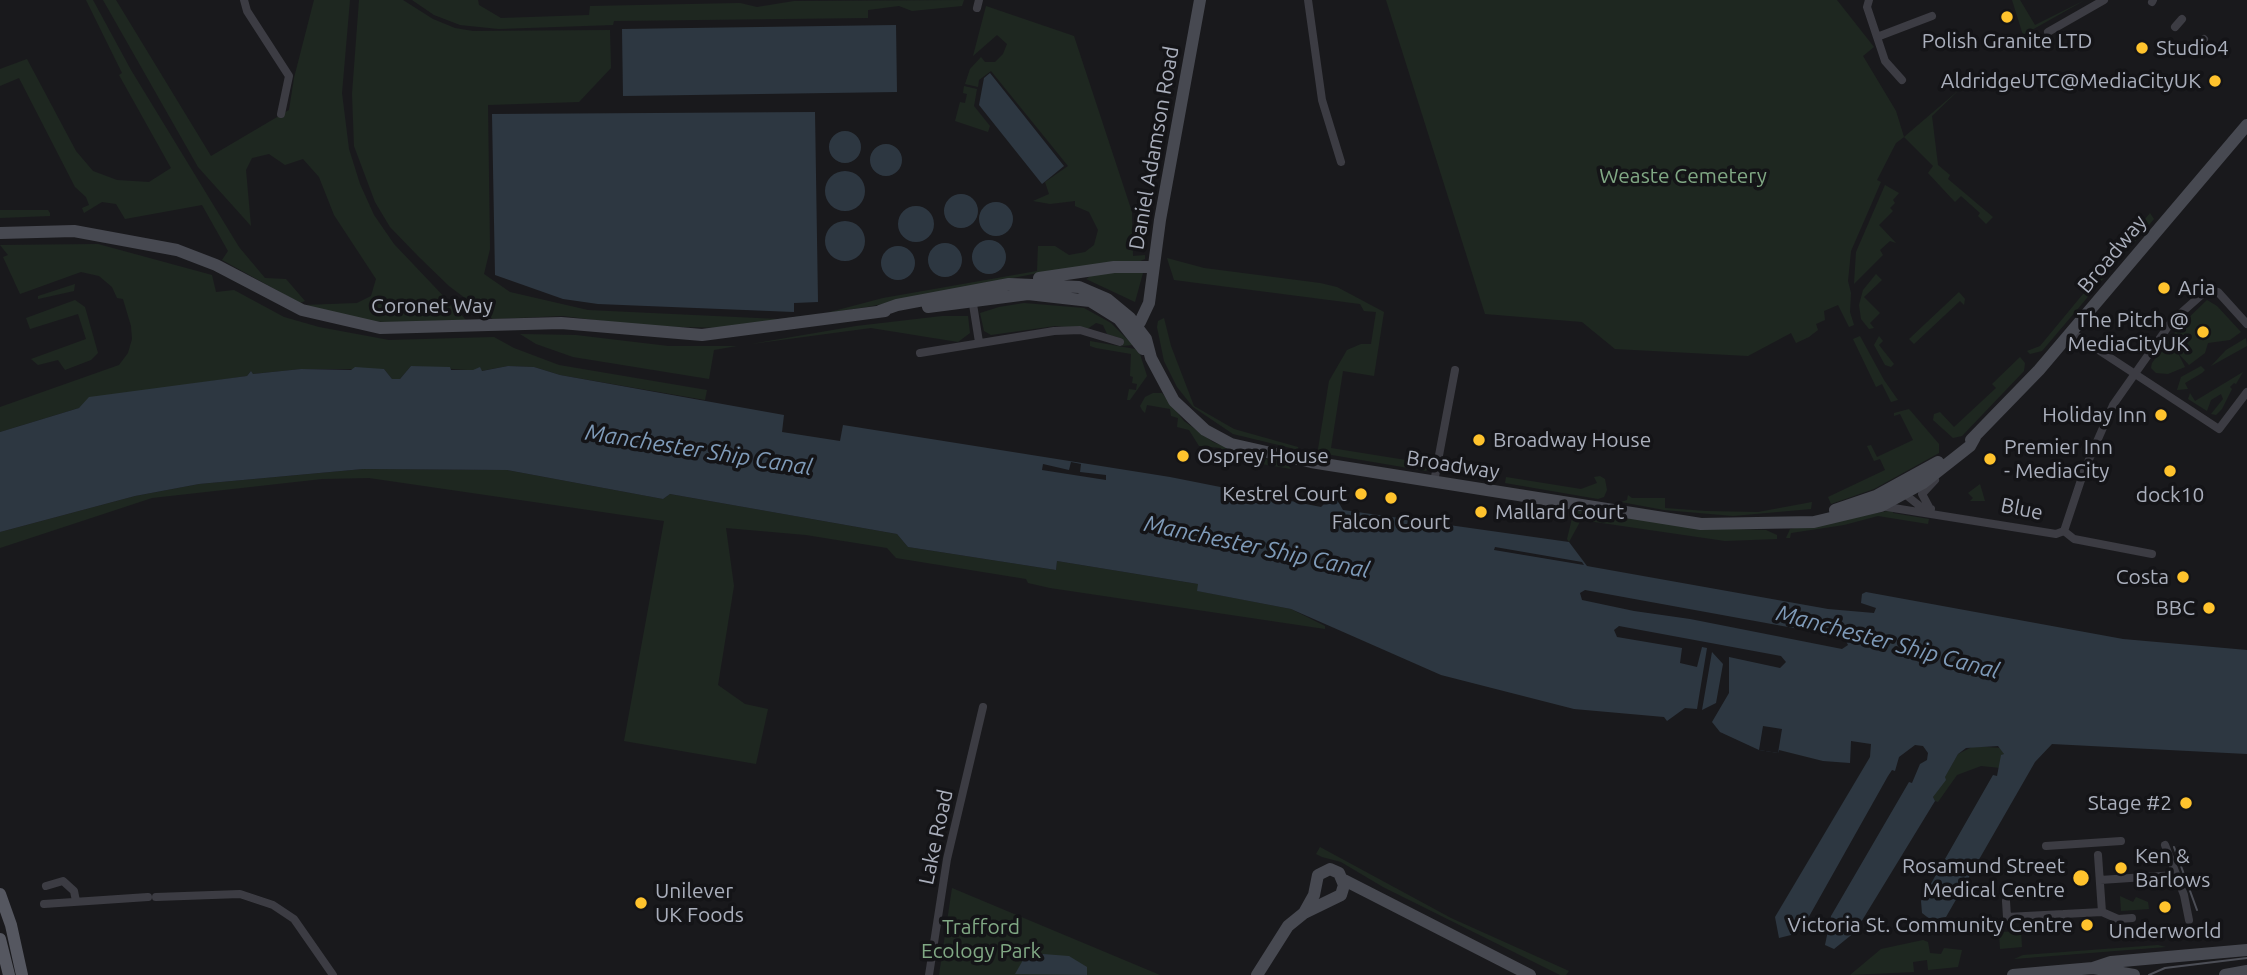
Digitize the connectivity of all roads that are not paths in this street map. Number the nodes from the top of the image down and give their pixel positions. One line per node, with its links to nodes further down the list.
1 (244, 0): 12 (street)
2 (1200, 0): 16 (street, Daniel Adamson Road)
3 (1308, 0): 14 (street)
4 (1868, 0): 10 (street)
5 (2104, 0): 9 (street)
6 (1932, 16): 10 (street)
7 (2182, 19): 8 (street)
8 (2175, 27)
9 (2048, 33)
10 (1877, 37): 11 (street)
11 (1902, 80)
12 (281, 114)
13 (2247, 125): 24 (street, Broadway)
14 (1341, 162)
15 (0, 233): 20 (street, Coronet Way)
16 (1153, 267): 17 (street); 23 (street, Daniel Adamson Road)
17 (1087, 270): 18 (street); 19 (street)
18 (1026, 282): 19 (street, Coronet Way); 20 (street, Coronet Way)
19 (1079, 287): 21 (street); 23 (street, Coronet Way)
20 (971, 296): 21 (street, Coronet Way); 25 (street)
21 (1090, 300): 23 (street, Coronet Way)
22 (2247, 324): 30 (street)
23 (1133, 328): 28 (street, Coronet Way)
24 (2071, 332): 30 (street); 32 (street, Broadway)
25 (979, 342): 26 (street); 27 (street)
26 (1120, 342)
27 (920, 353)
28 (1151, 358): 33 (street, Broadway)
29 (1455, 370): 33 (street)
30 (2133, 373): 31 (street); 40 (street)
31 (2247, 392)
32 (1973, 442): 34 (street, Broadway); 36 (street, Broadway); 38 (street, Broadway)
33 (1434, 482): 39 (street, Broadway)
34 (1904, 495): 35 (street, Broadway); 36 (street); 38 (street, Broadway)
35 (1881, 506): 37 (street, Blue); 39 (street, Broadway)
36 (1931, 509): 37 (street)
37 (1945, 515): 40 (street, Blue)
38 (1811, 516): 39 (street, Broadway)
39 (1790, 523)
40 (2064, 531): 41 (street, Blue)
41 (2152, 554)
42 (983, 707): 71 (street, Lake Road)
43 (2120, 841): 46 (street)
44 (2165, 845): 47 (street)
45 (2046, 846): 46 (street)
46 (2098, 849): 49 (street)
47 (2176, 874): 49 (street); 62 (street)
48 (1344, 880): 51 (street); 52 (street); 54 (street)
49 (2100, 880): 58 (street)
50 (46, 886): 55 (street)
51 (1315, 889): 54 (street); 59 (street)
52 (1365, 893): 54 (street); 73 (street)
53 (0, 894): 69 (main road)
54 (1335, 897): 59 (street)
55 (76, 901): 57 (street); 70 (street)
56 (2006, 901): 60 (street)
57 (44, 904)
58 (2102, 912): 60 (street); 61 (street)
59 (1304, 913): 72 (street)
60 (2064, 914): 63 (street)
61 (2132, 918)
62 (2189, 920)
63 (2066, 927)
64 (0, 939): 68 (main road)
65 (2247, 950): 66 (street)
66 (2137, 970): 74 (street)
67 (2247, 971): 75 (street)
68 (9, 975)
69 (22, 975)
70 (333, 975)
71 (929, 975)
72 (1257, 975)
73 (1530, 975)
74 (2013, 975)
75 (2225, 975)

